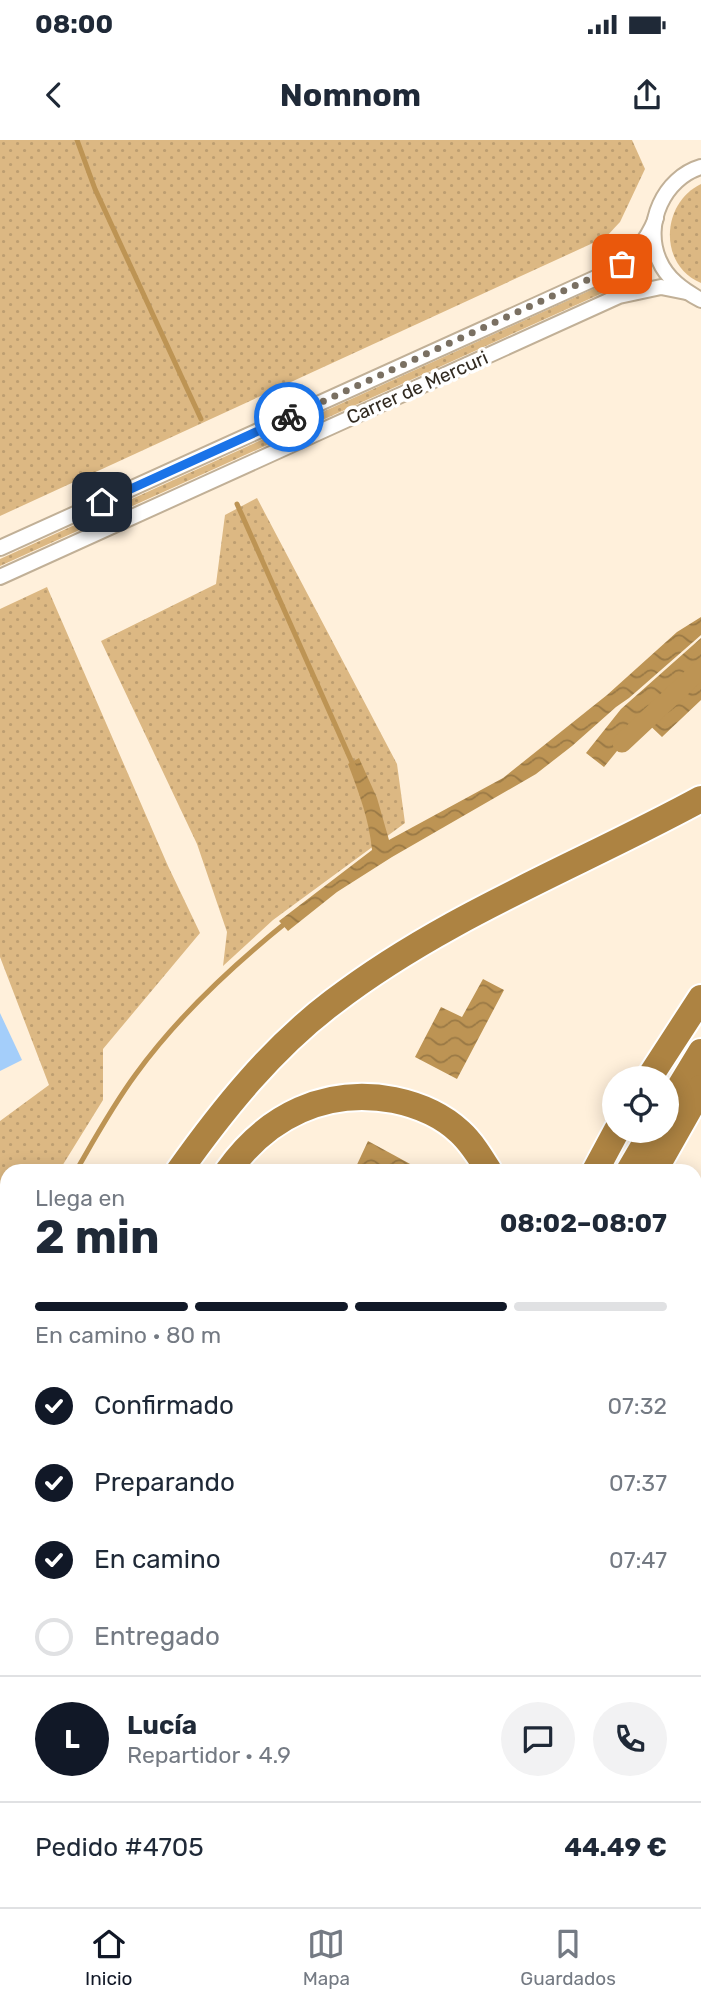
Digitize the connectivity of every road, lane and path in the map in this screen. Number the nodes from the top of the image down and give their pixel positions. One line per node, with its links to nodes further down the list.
1 (701, 167): 2 (street, Carrer de Mercuri)
2 (656, 218): 3 (street); 5 (street, Carrer de Mercuri)
3 (686, 292): 4 (street); 6 (street, Carrer de Mercuri)
4 (701, 300)
5 (0, 548)
6 (0, 577)
7 (701, 799): 15 (highway)
8 (701, 998): 10 (highway)
9 (701, 1052): 11 (highway)
10 (657, 1066)
11 (679, 1088)
12 (701, 1088): 20 (highway)
13 (610, 1143): 18 (highway)
14 (645, 1143): 19 (highway)
15 (184, 1164)
16 (234, 1164): 17 (highway)
17 (484, 1164)
18 (599, 1164)
19 (633, 1164)
20 (658, 1164)

